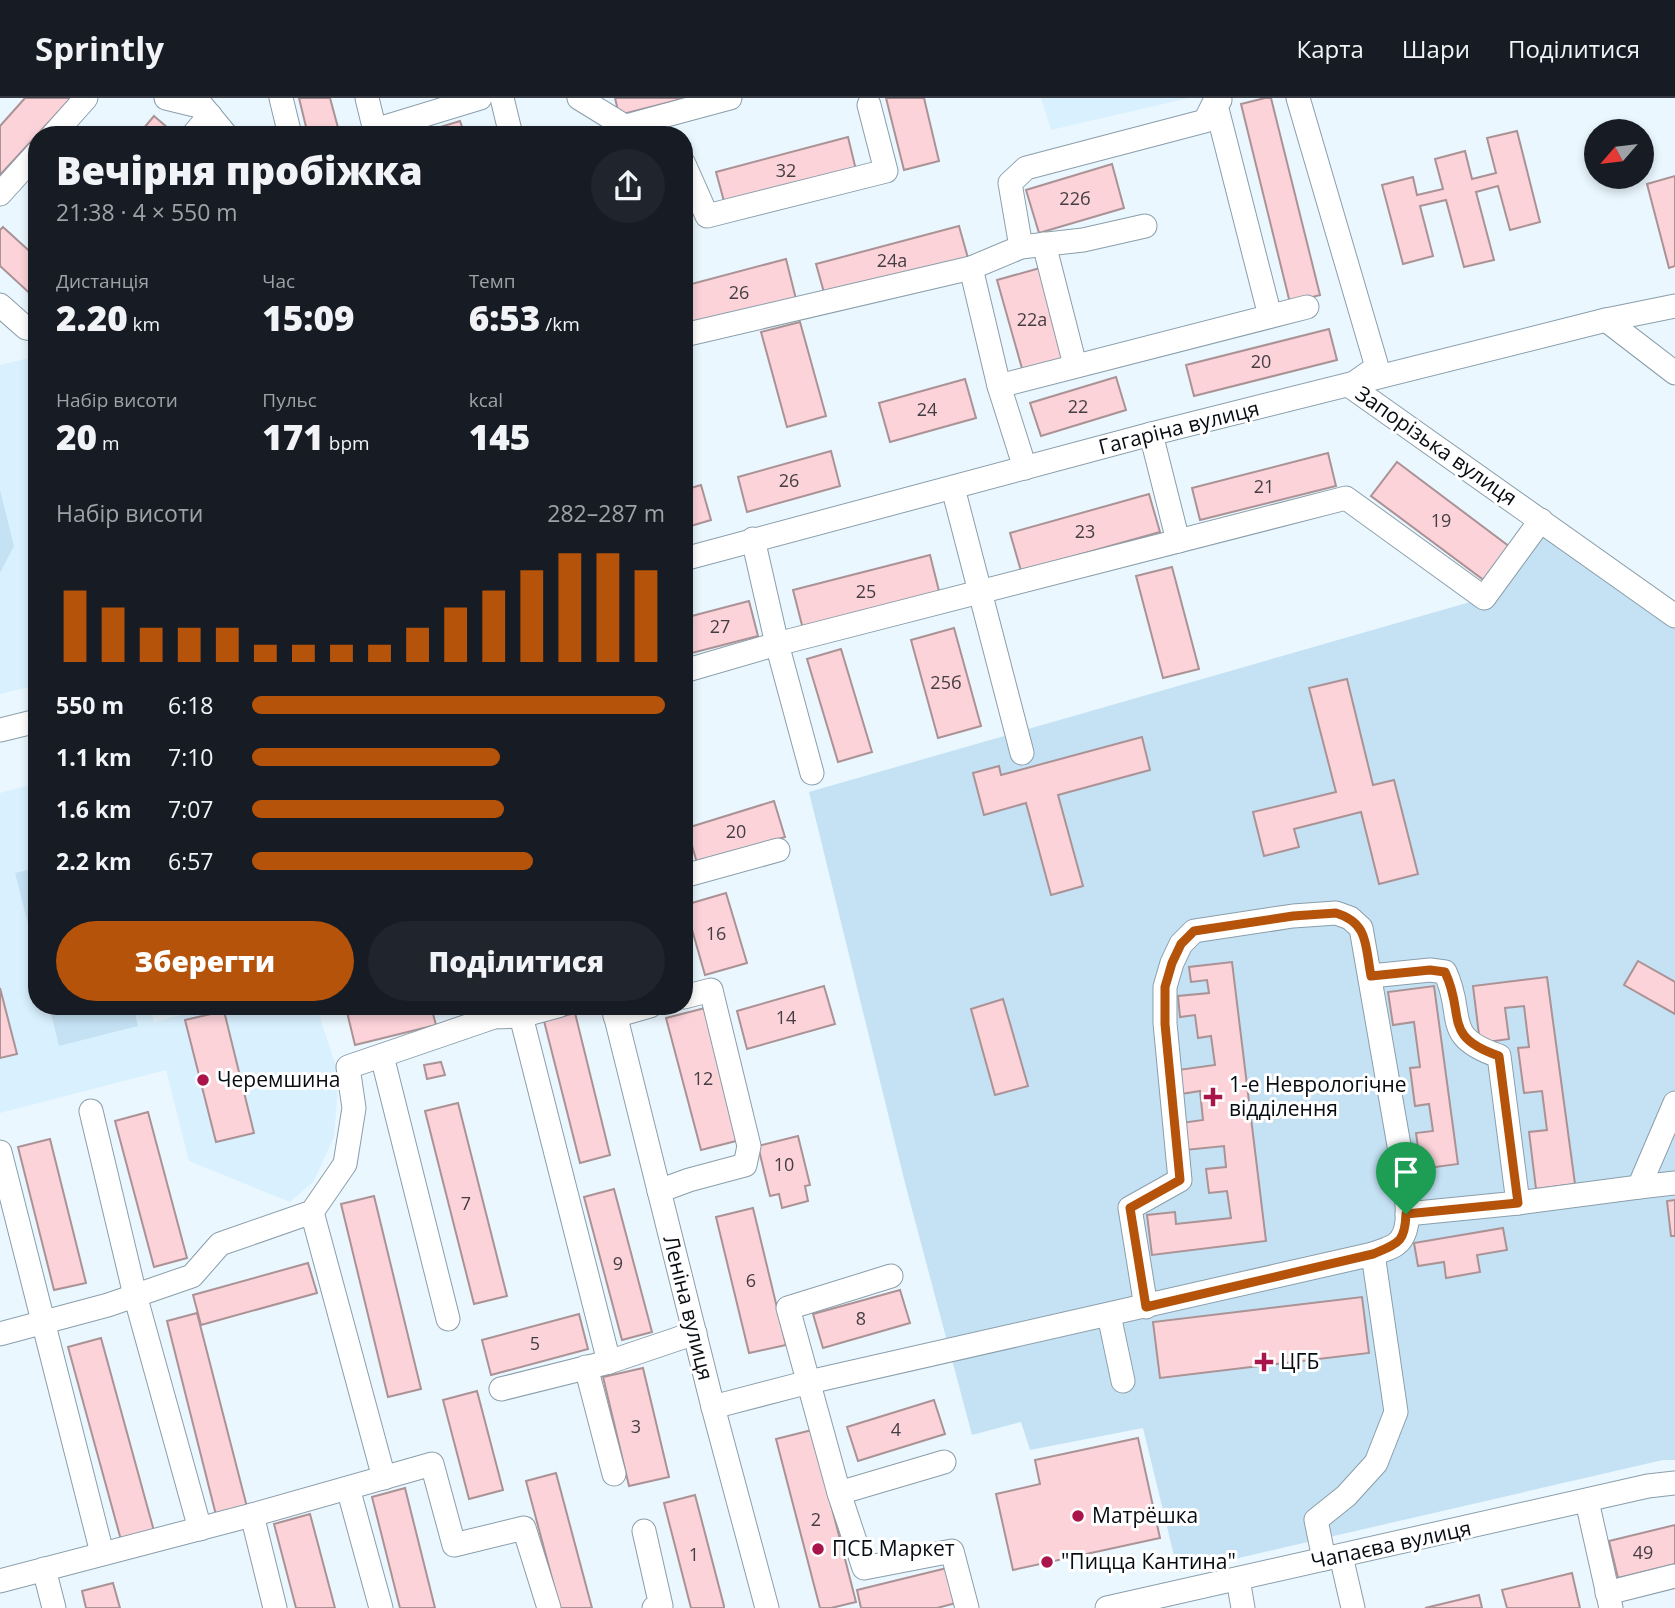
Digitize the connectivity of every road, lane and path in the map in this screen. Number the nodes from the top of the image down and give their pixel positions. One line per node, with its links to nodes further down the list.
1 (86, 98): 13 (street)
2 (166, 98): 12 (street)
3 (281, 98): 16 (street)
4 (367, 98): 17 (street)
5 (480, 98): 18 (street)
6 (502, 98): 19 (street)
7 (579, 98): 20 (street)
8 (730, 98): 21 (street)
9 (1298, 98): 39 (street, Запорізька вулиця)
10 (1221, 100): 27 (street); 32 (street)
11 (869, 105): 23 (street)
12 (210, 115): 14 (street); 15 (street)
13 (61, 126)
14 (200, 126)
15 (219, 126)
16 (288, 126)
17 (374, 126)
18 (394, 126)
19 (509, 126)
20 (626, 126)
21 (645, 126)
22 (28, 163): 24 (street)
23 (693, 184)
24 (0, 194)
25 (1145, 226): 26 (street)
26 (1044, 244): 27 (street); 36 (street)
27 (1021, 247): 28 (street)
28 (971, 268): 35 (street); 38 (street)
29 (0, 305): 34 (street)
30 (1675, 306): 33 (street, Гагаріна вулиця)
31 (1307, 307): 32 (street)
32 (1270, 316): 36 (street)
33 (1606, 320): 37 (street); 39 (street, Гагаріна вулиця)
34 (28, 328)
35 (693, 333)
36 (1075, 365): 38 (street)
37 (1675, 373)
38 (999, 386): 41 (street)
39 (1350, 386): 40 (street, Гагаріна вулиця); 43 (street, Запорізька вулиця)
40 (1152, 433): 41 (street, Гагаріна вулиця); 45 (street)
41 (1025, 468): 42 (street, Гагаріна вулиця)
42 (953, 488): 44 (street, Гагаріна вулиця); 47 (street)
43 (1541, 520): 45 (street); 48 (street, Запорізька вулиця)
44 (753, 539): 46 (street, Гагаріна вулиця); 49 (street)
45 (1178, 541): 47 (street)
46 (693, 556)
47 (980, 592): 49 (street); 53 (street)
48 (1675, 616)
49 (777, 644): 50 (street); 54 (street)
50 (693, 668)
51 (28, 723): 52 (street)
52 (0, 730)
53 (1022, 753)
54 (812, 773)
55 (778, 850): 56 (street)
56 (693, 874)
57 (1371, 976): 71 (street); 73 (street); 77 (street)
58 (693, 995): 70 (street)
59 (484, 1015): 64 (street)
60 (514, 1015): 63 (street)
61 (525, 1015): 63 (street)
62 (615, 1015): 70 (street, Леніна вулиця)
63 (521, 1016): 83 (street)
64 (382, 1056): 72 (street); 79 (street)
65 (1675, 1103): 69 (street)
66 (91, 1111): 76 (street)
67 (0, 1152): 80 (street)
68 (1675, 1183): 69 (street)
69 (1639, 1186): 71 (street)
70 (659, 1191): 81 (street, Леніна вулиця)
71 (1518, 1203): 73 (street)
72 (312, 1212): 76 (street); 90 (street)
73 (1406, 1214): 74 (street)
74 (1373, 1254): 77 (street); 99 (street)
75 (891, 1276): 85 (street)
76 (135, 1295): 80 (street); 96 (street)
77 (1146, 1307): 78 (street)
78 (1110, 1315): 84 (street); 85 (street)
79 (448, 1319)
80 (45, 1322): 82 (street); 98 (street)
81 (695, 1333): 83 (street); 87 (street, Леніна вулиця)
82 (0, 1335)
83 (597, 1364): 86 (street); 89 (street)
84 (1123, 1381)
85 (809, 1382): 87 (street); 93 (street)
86 (502, 1389)
87 (713, 1407): 110 (street, Леніна вулиця)
88 (944, 1462): 93 (street)
89 (614, 1474)
90 (384, 1478): 92 (street); 108 (street)
91 (1675, 1483): 94 (street, Чапаєва вулиця)
92 (348, 1488): 95 (street); 107 (street)
93 (839, 1493): 111 (street)
94 (1587, 1501): 99 (street, Чапаєва вулиця); 104 (street)
95 (253, 1516): 96 (street); 106 (street)
96 (200, 1529): 98 (street)
97 (643, 1531): 109 (street)
98 (102, 1553): 100 (street)
99 (1333, 1558): 102 (street, Чапаєва вулиця); 114 (street)
100 (44, 1569): 103 (street); 105 (street)
101 (1675, 1576): 104 (street)
102 (1238, 1579): 112 (street, Чапаєва вулиця); 113 (street)
103 (0, 1581)
104 (1609, 1600)
105 (54, 1608)
106 (275, 1608)
107 (382, 1608)
108 (549, 1608)
109 (654, 1608)
110 (767, 1608)
111 (967, 1608)
112 (1107, 1608)
113 (1243, 1608)
114 (1353, 1608)

